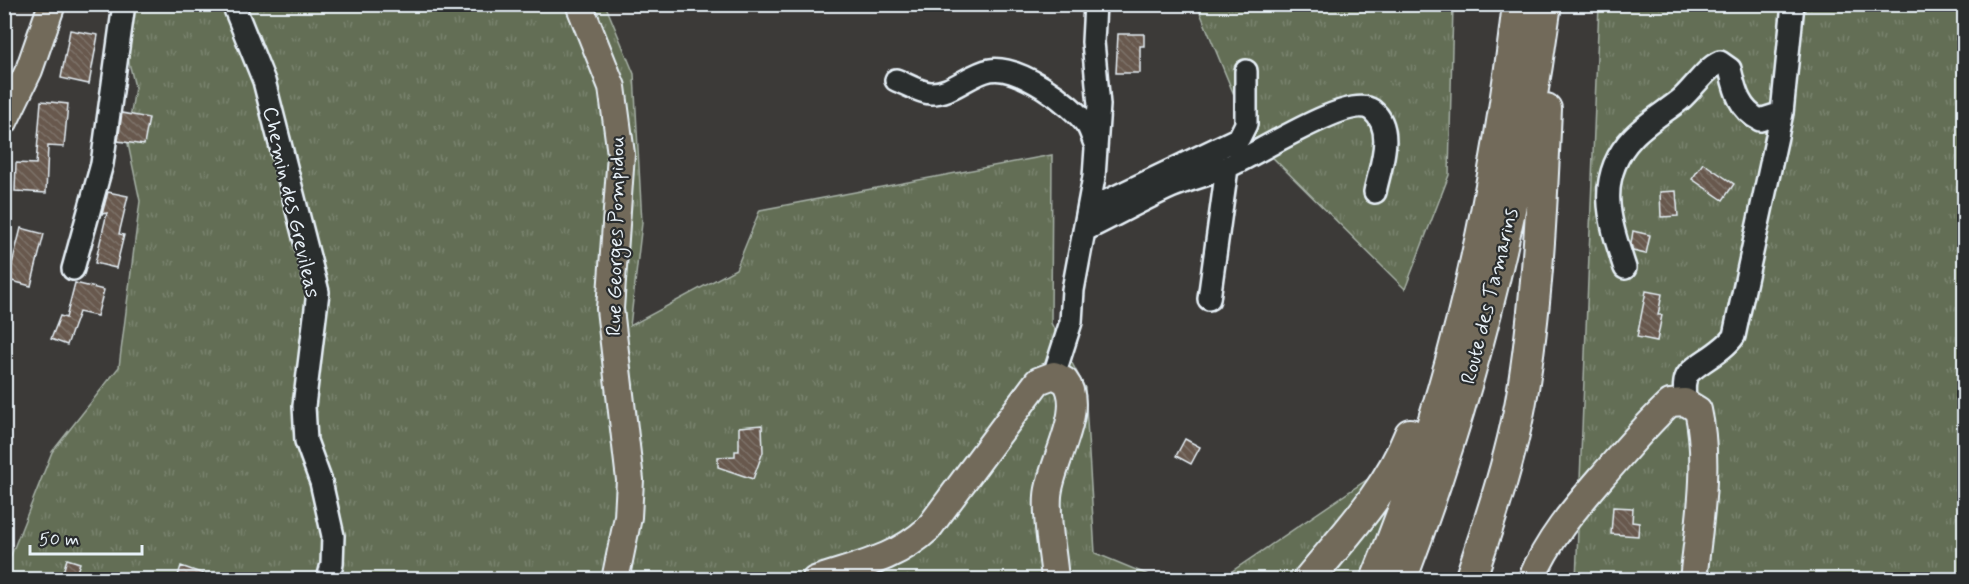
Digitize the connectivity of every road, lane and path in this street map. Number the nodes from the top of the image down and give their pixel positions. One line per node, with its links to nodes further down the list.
1 (52, 4): 13 (main road)
2 (124, 4): 21 (street)
3 (233, 4): 25 (street, Chemin des Grevileas)
4 (579, 4): 26 (main road, Rue Georges Pompidou)
5 (1095, 4): 14 (street)
6 (1518, 4): 17 (highway, Route des Tamarins)
7 (1546, 4): 31 (highway, Route des Tamarins)
8 (1552, 4): 32 (highway)
9 (1793, 4): 12 (street)
10 (1246, 71): 18 (street)
11 (896, 80): 14 (street)
12 (1782, 113): 20 (street); 24 (street)
13 (4, 122)
14 (1096, 147): 18 (street)
15 (1227, 168): 16 (street); 19 (street); 22 (street)
16 (1375, 192)
17 (1488, 197): 29 (highway); 30 (highway, Route des Tamarins)
18 (1088, 210): 19 (street)
19 (1085, 231): 23 (street)
20 (1625, 268)
21 (73, 269)
22 (1209, 299)
23 (1054, 375): 27 (main road); 28 (main road)
24 (1685, 402): 33 (main road); 34 (main road)
25 (328, 579)
26 (615, 579)
27 (815, 579)
28 (1055, 579)
29 (1308, 579)
30 (1376, 579)
31 (1401, 579)
32 (1470, 579)
33 (1530, 579)
34 (1693, 579)

